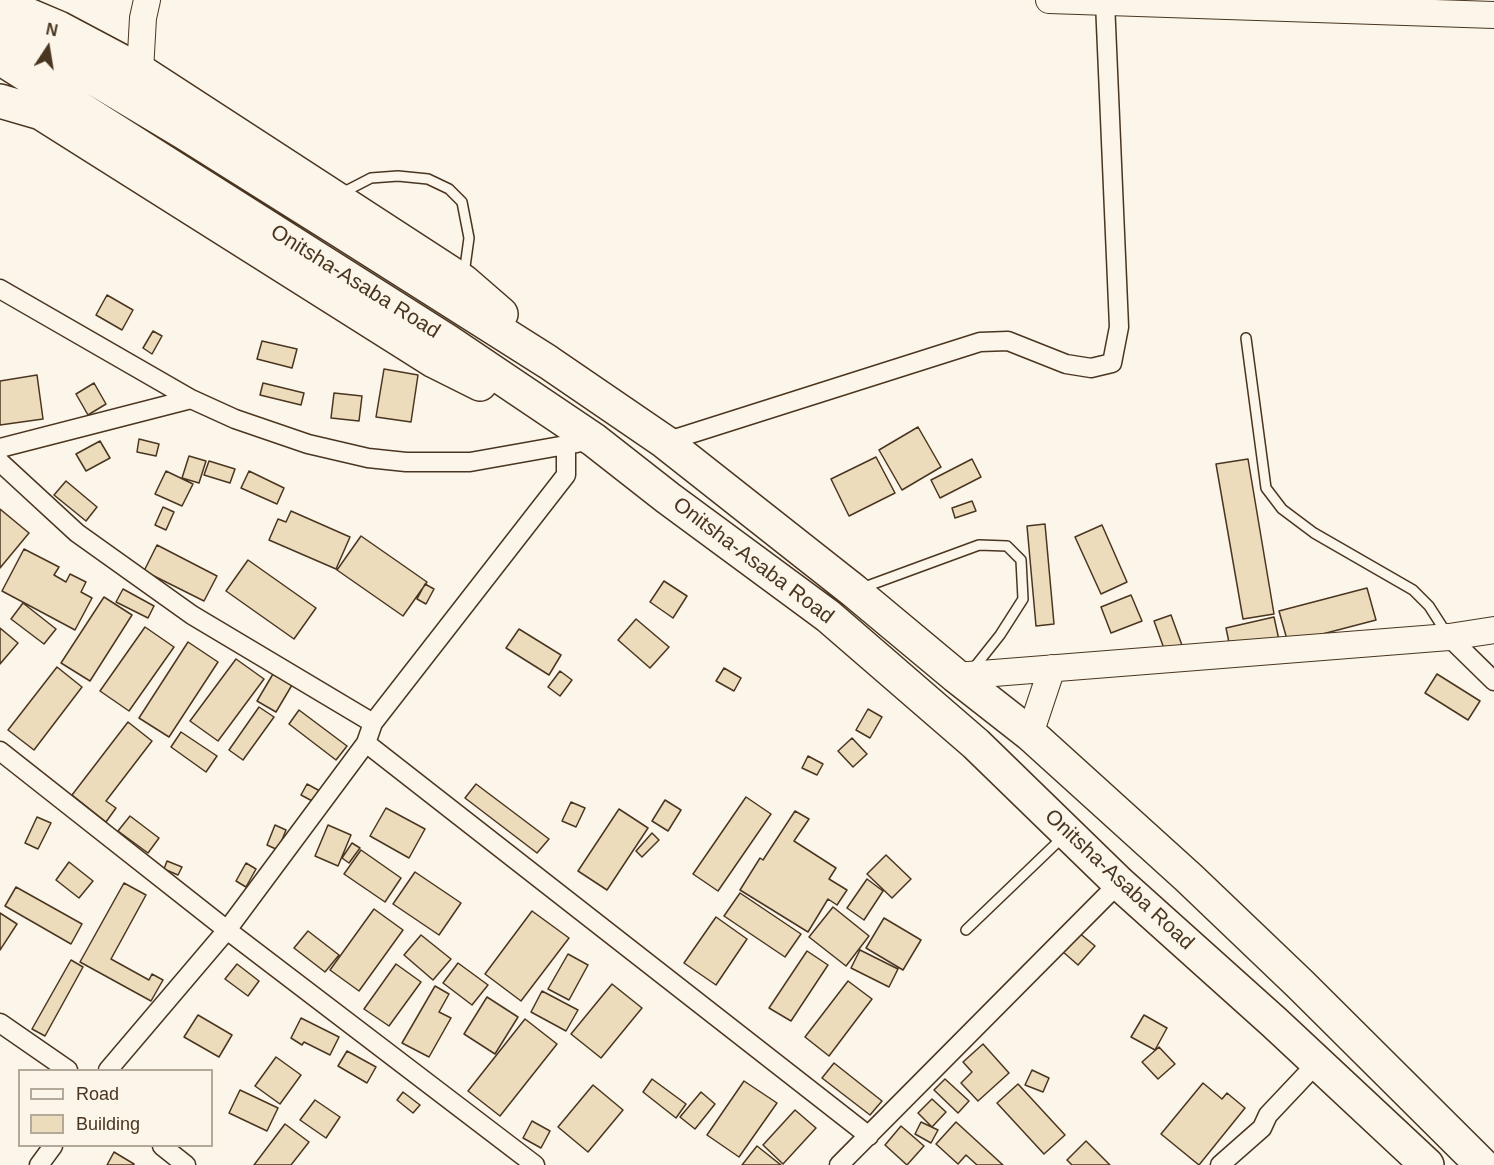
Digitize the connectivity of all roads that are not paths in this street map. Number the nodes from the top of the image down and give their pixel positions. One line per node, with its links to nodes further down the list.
1 (147, 0): 8 (street)
2 (1049, 0): 3 (street)
3 (1105, 2): 5 (street); 18 (street)
4 (0, 3): 8 (highway)
5 (1494, 15)
6 (0, 22): 14 (highway)
7 (0, 58): 16 (highway, Onitsha-Asaba Road)
8 (140, 71): 10 (highway)
9 (0, 101): 16 (highway)
10 (334, 196): 11 (highway); 11 (lane)
11 (463, 281): 14 (highway)
12 (0, 289): 15 (street)
13 (1246, 338): 23 (lane)
14 (548, 362): 18 (highway)
15 (191, 399): 17 (street); 19 (street)
16 (543, 406): 17 (highway, Onitsha-Asaba Road)
17 (580, 442): 27 (street); 31 (highway, Onitsha-Asaba Road)
18 (665, 442): 21 (highway)
19 (0, 448)
20 (0, 462): 27 (street)
21 (854, 591): 25 (highway); 25 (lane)
22 (1494, 630): 23 (street)
23 (1449, 637): 24 (street); 26 (street)
24 (1052, 668): 25 (street); 28 (street)
25 (963, 675): 28 (highway)
26 (1494, 681)
27 (373, 723): 29 (street)
28 (1030, 734): 35 (highway)
29 (366, 743): 33 (street); 41 (street)
30 (0, 751): 33 (street)
31 (1067, 833): 32 (highway, Onitsha-Asaba Road); 34 (lane)
32 (1119, 883): 37 (highway, Onitsha-Asaba Road); 41 (street)
33 (227, 930): 40 (street); 46 (street)
34 (966, 930)
35 (1301, 986): 37 (highway); 50 (highway)
36 (0, 1023): 39 (street)
37 (1275, 1023): 38 (highway, Onitsha-Asaba Road)
38 (1318, 1062): 48 (street); 49 (highway, Onitsha-Asaba Road)
39 (65, 1069)
40 (110, 1069)
41 (869, 1136): 47 (street)
42 (52, 1147): 44 (street)
43 (163, 1147): 45 (street)
44 (39, 1165)
45 (186, 1165)
46 (535, 1165)
47 (839, 1165)
48 (1220, 1165)
49 (1427, 1165)
50 (1482, 1165)

